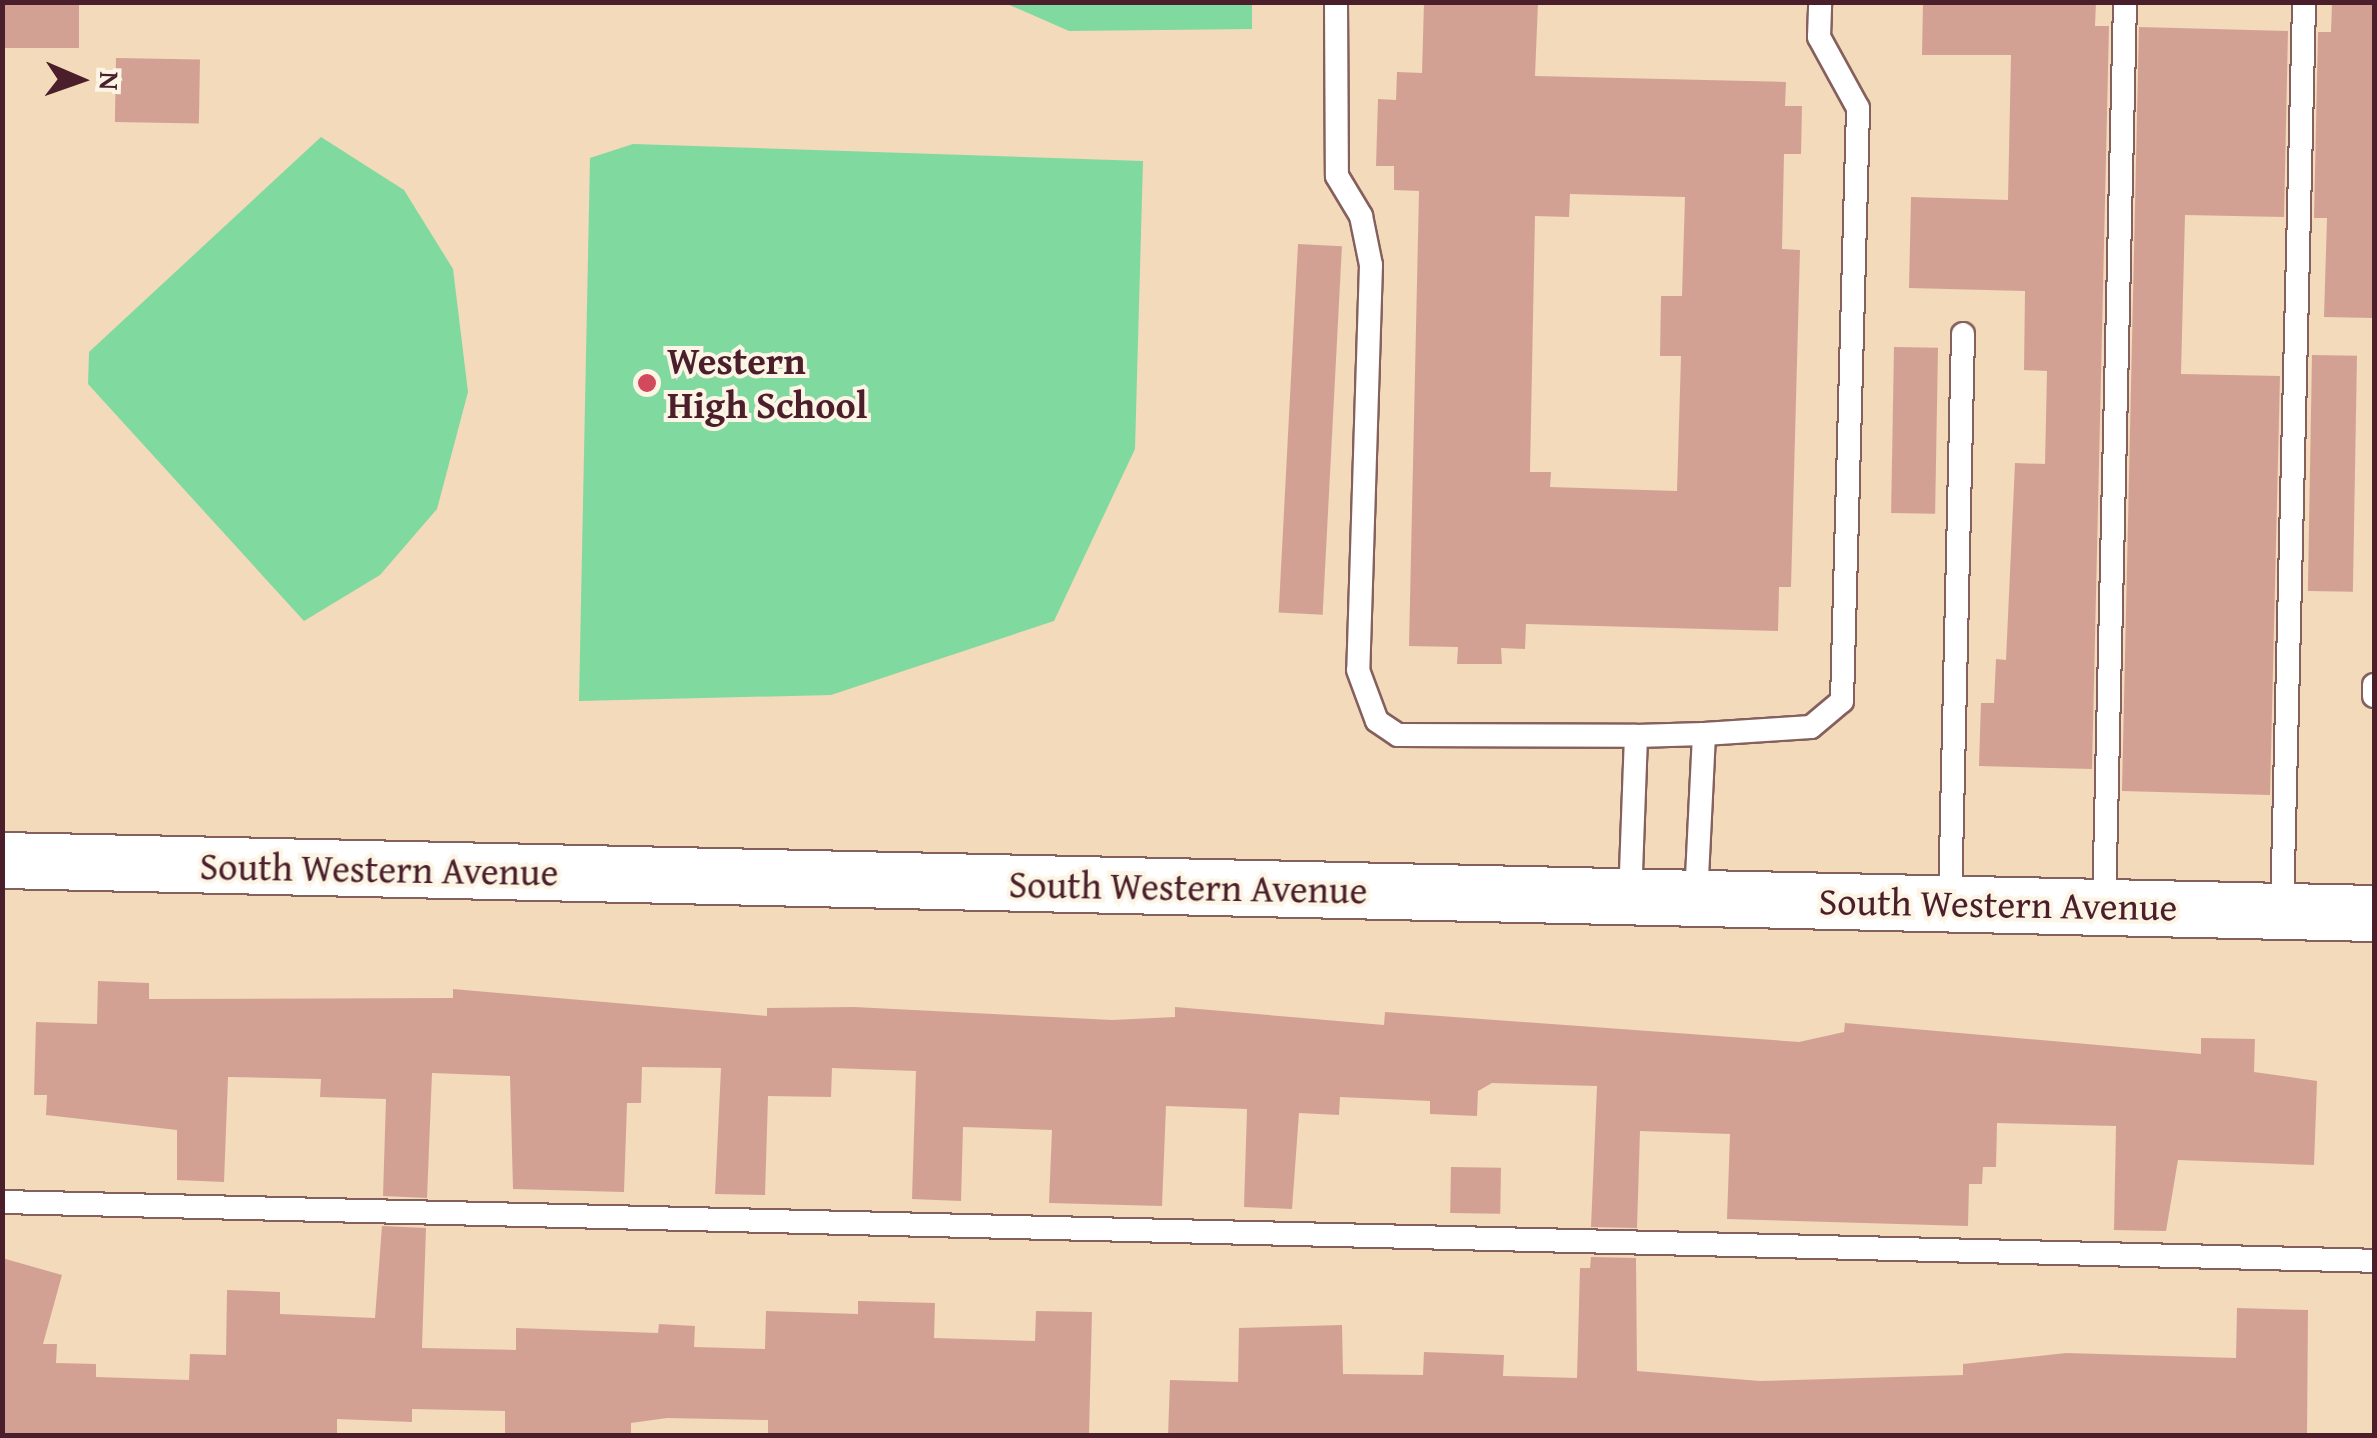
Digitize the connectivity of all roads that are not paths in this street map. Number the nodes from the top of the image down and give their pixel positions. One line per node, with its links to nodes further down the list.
1 (1336, 2): 9 (lane)
2 (1820, 2): 8 (lane)
3 (2126, 2): 14 (lane)
4 (2304, 2): 15 (lane)
5 (1964, 334): 13 (lane)
6 (2374, 685): 7 (lane)
7 (2374, 696)
8 (1704, 734): 9 (lane); 12 (lane)
9 (1636, 736): 11 (lane)
10 (2, 860): 11 (street, South Western Avenue)
11 (1630, 896): 12 (street, South Western Avenue)
12 (1696, 898): 13 (street, South Western Avenue)
13 (1950, 903): 14 (street, South Western Avenue)
14 (2104, 907): 15 (street, South Western Avenue)
15 (2282, 911): 16 (street, South Western Avenue)
16 (2374, 913)
17 (2, 1202): 18 (lane)
18 (2374, 1261)

